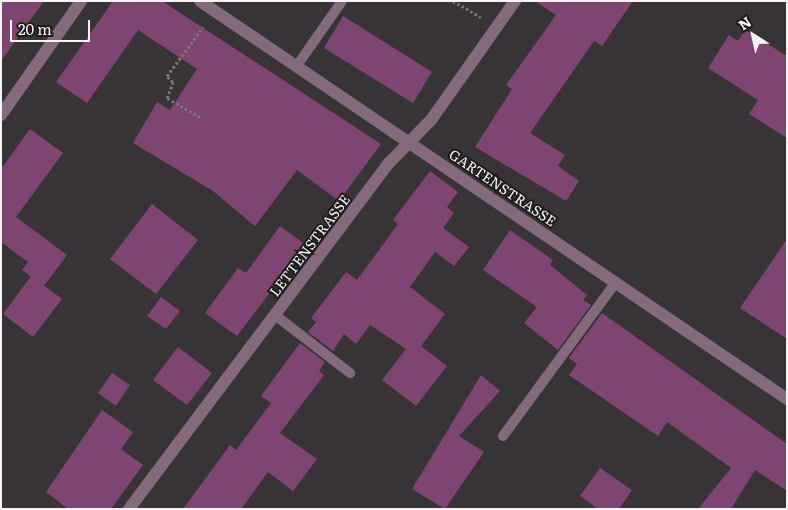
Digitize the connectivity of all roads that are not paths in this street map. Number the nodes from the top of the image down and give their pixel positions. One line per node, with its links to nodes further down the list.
1 (81, 1): 6 (street)
2 (200, 1): 5 (street, GARTENSTRASSE)
3 (342, 1): 5 (lane)
4 (514, 1): 7 (street, LETTENSTRASSE)
5 (296, 67): 7 (street, GARTENSTRASSE)
6 (1, 115)
7 (411, 142): 8 (street, GARTENSTRASSE); 9 (street, LETTENSTRASSE)
8 (616, 282): 11 (street, GARTENSTRASSE); 12 (lane)
9 (276, 315): 10 (lane); 13 (street, LETTENSTRASSE)
10 (350, 374)
11 (787, 399)
12 (504, 436)
13 (129, 509)

